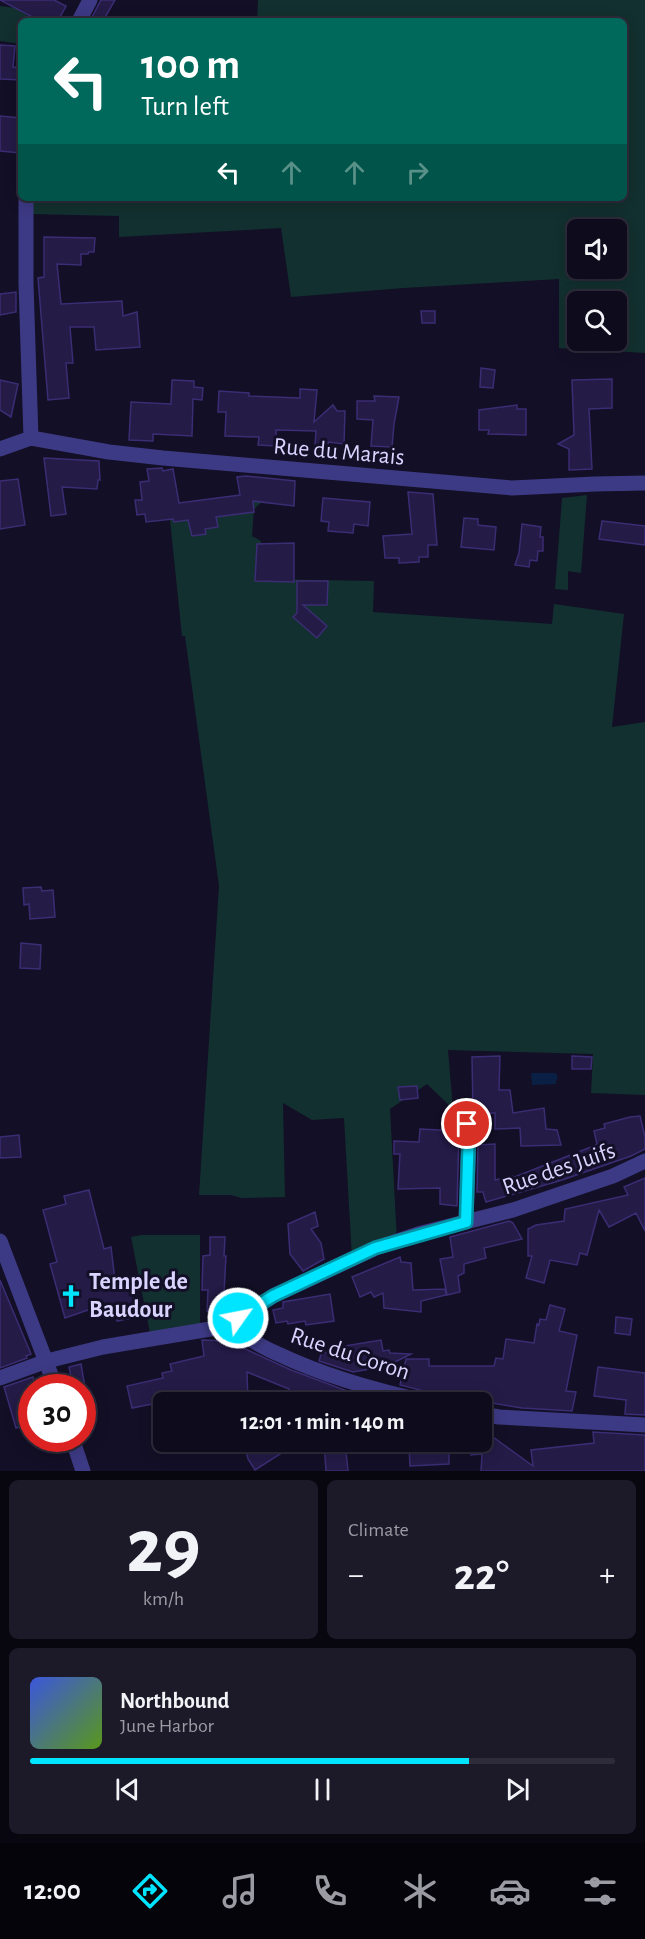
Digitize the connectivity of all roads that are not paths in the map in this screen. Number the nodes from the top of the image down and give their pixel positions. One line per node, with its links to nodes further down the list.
1 (90, 0): 2 (street)
2 (81, 18)
3 (26, 201): 4 (street)
4 (31, 438): 5 (street, Rue du Marais); 6 (street, Rue du Marais)
5 (0, 449)
6 (645, 483)
7 (467, 1124): 9 (street)
8 (645, 1161): 9 (street, Rue des Juifs)
9 (466, 1222): 11 (street, Rue des Juifs)
10 (0, 1241): 12 (street)
11 (228, 1326): 12 (street, Rue des Juifs); 15 (street, Rue du Coron)
12 (47, 1361): 13 (street); 14 (street, Rue des Juifs)
13 (51, 1374)
14 (0, 1378)
15 (392, 1392)
16 (492, 1415): 17 (street)
17 (645, 1425)
18 (77, 1452): 19 (street)
19 (83, 1471)

